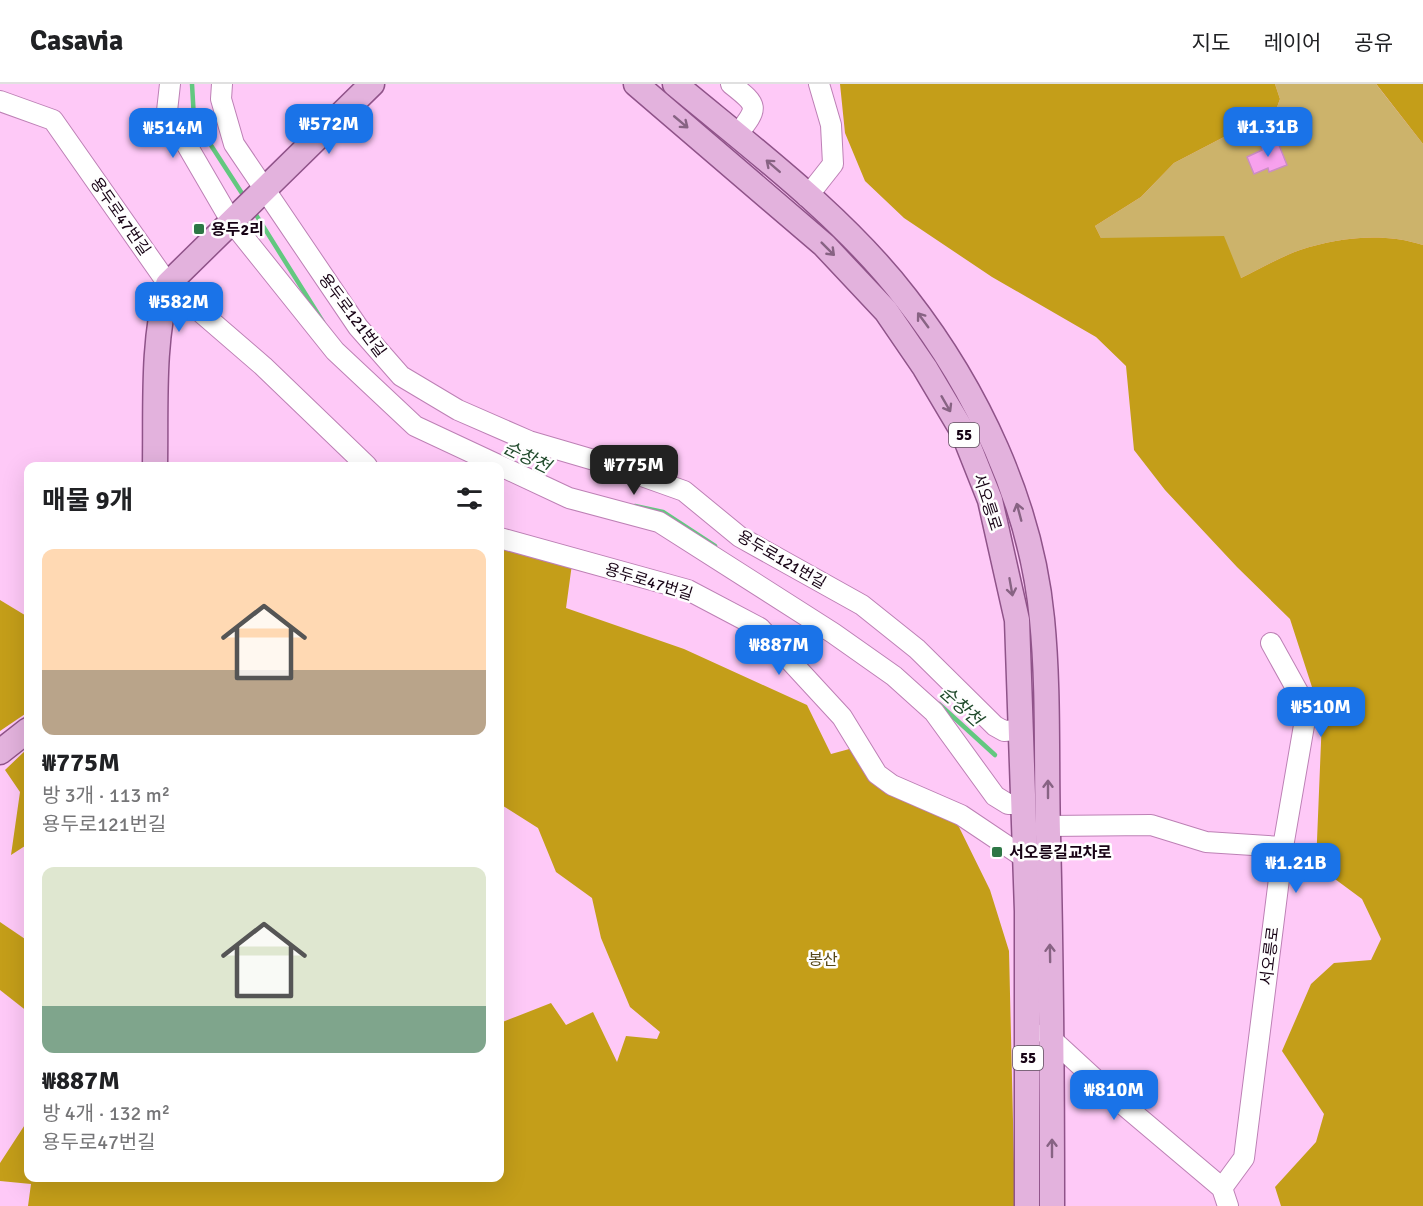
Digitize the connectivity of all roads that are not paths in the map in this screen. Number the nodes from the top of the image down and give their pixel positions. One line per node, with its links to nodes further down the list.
1 (170, 84): 12 (street)
2 (222, 84): 10 (street, 용두로121번길)
3 (372, 84): 10 (main road)
4 (636, 84): 20 (main road, 서오릉로 / 55, one-way to 20)
5 (675, 84): 9 (main road, 서오릉로 / 55)
6 (731, 84): 9 (street)
7 (819, 84): 11 (street)
8 (0, 101): 13 (street, 용두로47번길)
9 (737, 135): 11 (main road, 서오릉로 / 55, one-way to 9)
10 (261, 192): 12 (main road); 20 (street, 용두로121번길)
11 (807, 197): 24 (main road, 서오릉로 / 55, one-way to 11)
12 (235, 217): 13 (main road); 16 (street)
13 (168, 284): 14 (main road); 15 (street, 용두로47번길)
14 (155, 462)
15 (363, 462)
16 (492, 462)
17 (504, 468): 23 (street)
18 (504, 539): 26 (street, 용두로47번길)
19 (1271, 643): 25 (street, 서오릉로)
20 (1019, 730): 23 (main road, 서오릉로 / 55)
21 (24, 733): 22 (main road)
22 (0, 752)
23 (1024, 804): 26 (main road, 서오릉로 / 55)
24 (1048, 826): 25 (street); 28 (main road, 서오릉로 / 55, one-way to 24)
25 (1283, 847): 29 (street, 서오릉로)
26 (1025, 858): 27 (main road, 서오릉로 / 55)
27 (1028, 1017): 28 (street, 서오릉로); 30 (main road, 서오릉로 / 55)
28 (1052, 1039): 29 (street, 서오릉로); 31 (main road, 서오릉로 / 55, one-way to 28)
29 (1225, 1197)
30 (1027, 1206)
31 (1052, 1206)

